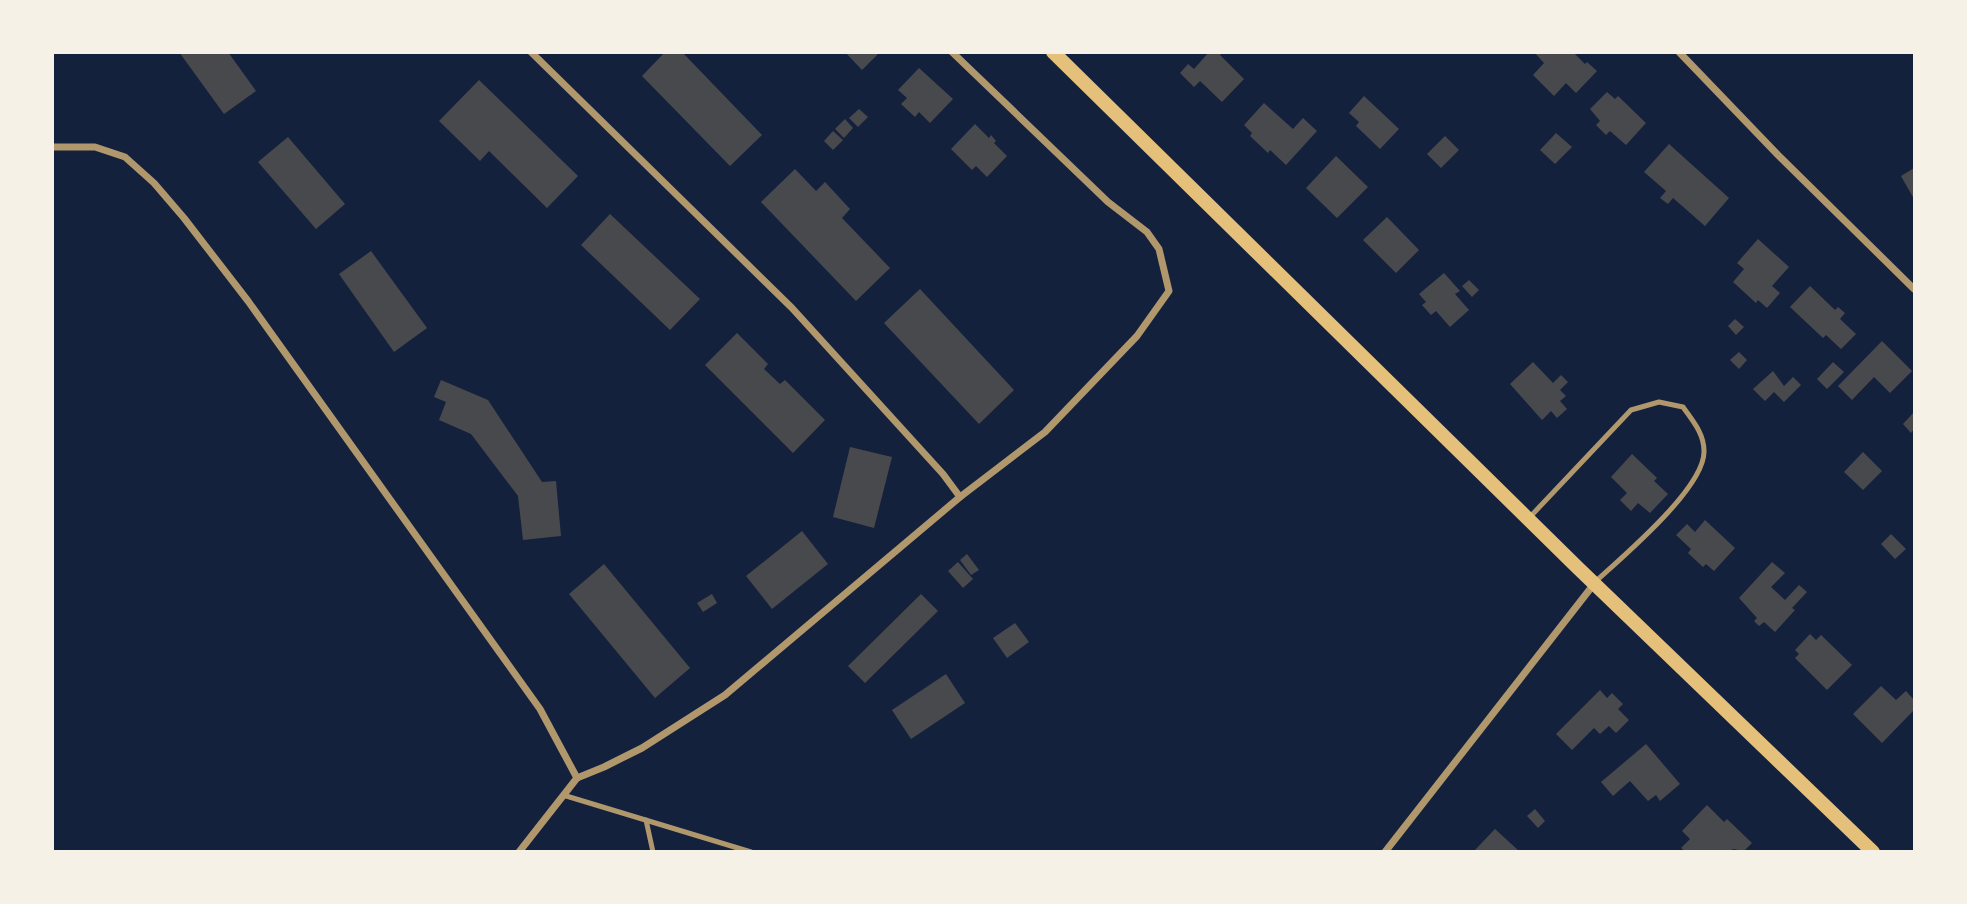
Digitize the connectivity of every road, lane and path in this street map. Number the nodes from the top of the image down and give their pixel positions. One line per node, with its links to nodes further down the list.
1 (531, 52): 7 (street)
2 (952, 52): 7 (street)
3 (1053, 52): 8 (main road)
4 (1679, 52): 6 (street)
5 (52, 147): 10 (street)
6 (1914, 287)
7 (960, 498): 10 (street)
8 (1528, 519): 9 (main road); 9 (lane)
9 (1594, 583): 16 (street); 17 (main road)
10 (577, 778): 11 (street)
11 (564, 795): 12 (lane); 13 (street)
12 (646, 820): 14 (lane); 15 (lane)
13 (519, 852)
14 (653, 852)
15 (751, 852)
16 (1385, 852)
17 (1873, 852)

